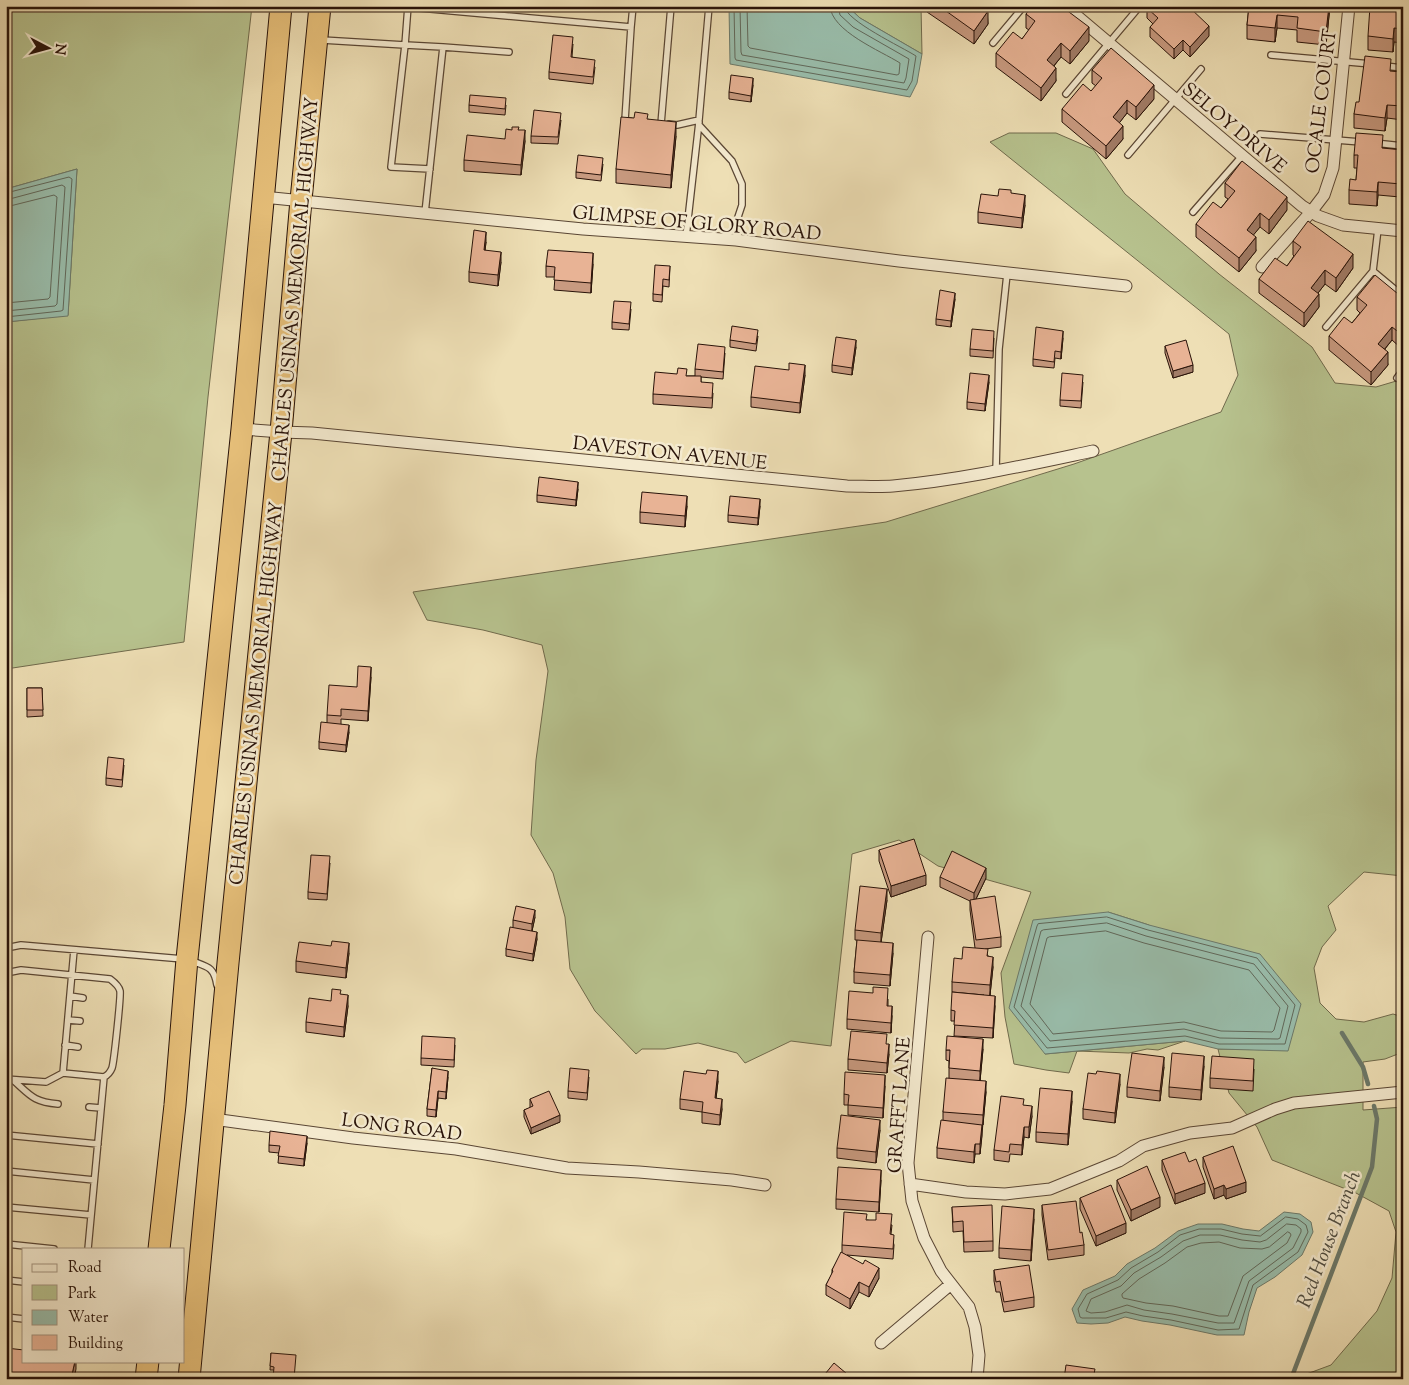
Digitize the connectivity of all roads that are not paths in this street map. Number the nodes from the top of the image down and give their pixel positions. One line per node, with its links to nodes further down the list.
1 (281, 6): 36 (highway, CHARLES USINAS MEMORIAL HIGHWAY)
2 (320, 6): 12 (highway, CHARLES USINAS MEMORIAL HIGHWAY)
3 (633, 6): 11 (lane)
4 (671, 6): 29 (lane)
5 (709, 6): 27 (lane)
6 (1024, 6): 13 (lane)
7 (1065, 6): 14 (street, SELOY DRIVE)
8 (1140, 6): 14 (lane)
9 (1349, 6): 19 (street, OCALE COURT)
10 (408, 7): 11 (lane); 15 (lane)
11 (631, 27): 26 (lane)
12 (317, 40): 15 (lane); 37 (highway, CHARLES USINAS MEMORIAL HIGHWAY)
13 (993, 43)
14 (1109, 43): 24 (lane); 25 (street, SELOY DRIVE)
15 (405, 45): 16 (lane); 35 (lane)
16 (442, 47): 17 (lane); 35 (lane)
17 (510, 52)
18 (1272, 55): 19 (lane)
19 (1344, 61): 20 (lane); 31 (street, OCALE COURT)
20 (1373, 64)
21 (1383, 66): 22 (lane)
22 (1403, 68)
23 (1201, 69): 25 (lane)
24 (1066, 94)
25 (1175, 98): 33 (lane); 34 (street, SELOY DRIVE)
26 (634, 121)
27 (699, 122): 29 (lane); 43 (lane); 44 (lane)
28 (652, 123): 29 (lane)
29 (661, 124)
30 (1260, 134): 31 (lane)
31 (1336, 139): 32 (lane); 40 (street, OCALE COURT)
32 (1403, 146)
33 (1128, 155)
34 (1242, 156): 39 (lane); 40 (street, SELOY DRIVE)
35 (430, 169): 38 (lane)
36 (263, 197): 37 (street, GLIMPSE OF GLORY ROAD); 53 (highway, CHARLES USINAS MEMORIAL HIGHWAY)
37 (301, 200): 38 (street, GLIMPSE OF GLORY ROAD); 54 (highway, CHARLES USINAS MEMORIAL HIGHWAY)
38 (425, 212): 43 (street, GLIMPSE OF GLORY ROAD)
39 (1192, 212)
40 (1311, 212): 41 (street, SELOY DRIVE); 45 (street, OCALE COURT)
41 (1378, 229): 42 (street, SELOY DRIVE); 46 (lane)
42 (1403, 231)
43 (686, 237): 44 (street, GLIMPSE OF GLORY ROAD)
44 (720, 240): 47 (street, GLIMPSE OF GLORY ROAD)
45 (1262, 267)
46 (1373, 271): 49 (lane); 50 (lane)
47 (1007, 274): 48 (street, GLIMPSE OF GLORY ROAD); 56 (lane)
48 (1126, 286)
49 (1403, 296)
50 (1326, 327)
51 (1403, 370): 52 (lane)
52 (1397, 378)
53 (242, 429): 54 (street, DAVESTON AVENUE); 60 (highway, CHARLES USINAS MEMORIAL HIGHWAY)
54 (281, 432): 56 (street, DAVESTON AVENUE); 82 (highway, CHARLES USINAS MEMORIAL HIGHWAY)
55 (1093, 451): 56 (street, DAVESTON AVENUE)
56 (996, 471)
57 (928, 937): 87 (street, GRAFFT LANE)
58 (6, 948): 59 (lane)
59 (74, 950): 60 (lane); 62 (lane)
60 (187, 959): 63 (lane); 94 (highway, CHARLES USINAS MEMORIAL HIGHWAY)
61 (6, 973): 62 (lane)
62 (72, 976): 64 (lane); 69 (lane)
63 (217, 995)
64 (70, 996): 65 (lane); 66 (lane)
65 (83, 998)
66 (68, 1020): 67 (lane); 70 (lane)
67 (80, 1021)
68 (110, 1024): 69 (lane)
69 (117, 1025): 73 (lane)
70 (65, 1045): 71 (lane); 74 (lane)
71 (78, 1047)
72 (107, 1049): 73 (lane)
73 (114, 1050): 75 (lane)
74 (63, 1073): 75 (lane); 77 (lane)
75 (104, 1077): 81 (lane)
76 (6, 1079): 77 (lane)
77 (13, 1080): 79 (lane)
78 (1403, 1092): 87 (street)
79 (58, 1104)
80 (89, 1107): 81 (lane)
81 (101, 1108): 84 (lane)
82 (210, 1114): 88 (street, LONG ROAD); 103 (highway, CHARLES USINAS MEMORIAL HIGHWAY)
83 (6, 1135): 84 (lane)
84 (98, 1144): 86 (lane)
85 (6, 1171): 86 (lane)
86 (94, 1180): 90 (lane)
87 (910, 1184): 97 (street, GRAFFT LANE)
88 (765, 1185)
89 (6, 1207): 90 (lane)
90 (91, 1215): 93 (lane)
91 (6, 1244): 92 (lane)
92 (44, 1248)
93 (88, 1248)
94 (159, 1248)
95 (6, 1280): 96 (lane)
96 (22, 1282)
97 (951, 1284): 100 (street); 104 (street, GRAFFT LANE)
98 (6, 1317): 99 (lane)
99 (22, 1319)
100 (881, 1343)
101 (148, 1362): 102 (highway)
102 (146, 1379)
103 (190, 1379)
104 (977, 1379)

